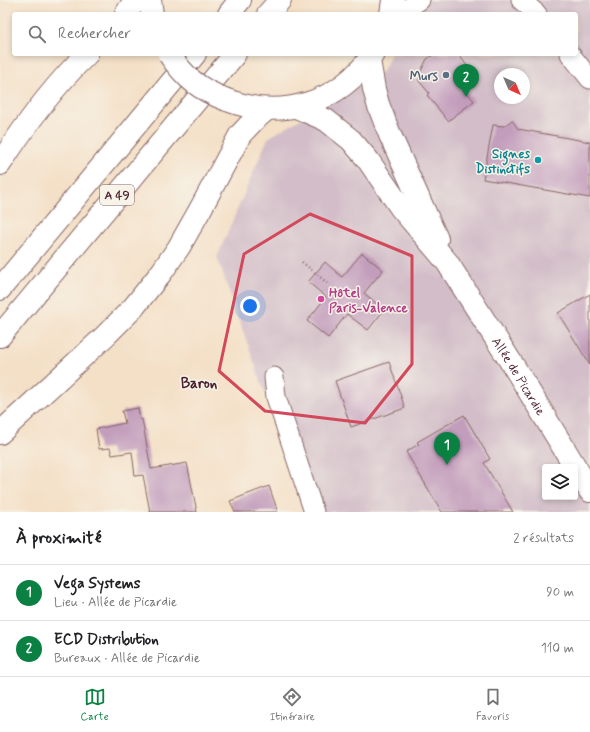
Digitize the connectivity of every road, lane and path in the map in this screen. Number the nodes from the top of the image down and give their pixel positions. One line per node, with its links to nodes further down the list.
1 (135, 0): 8 (main road)
2 (150, 0): 9 (main road)
3 (240, 0): 10 (main road)
4 (280, 0): 11 (main road)
5 (393, 0): 12 (main road)
6 (420, 0): 13 (street)
7 (521, 0): 14 (street)
8 (127, 12)
9 (152, 12)
10 (231, 12)
11 (270, 12)
12 (391, 12)
13 (403, 12)
14 (534, 12)
15 (85, 56): 24 (main road)
16 (170, 56): 23 (main road, bridge)
17 (193, 56): 28 (main road, A 49)
18 (233, 56): 29 (main road, A 49)
19 (572, 56): 21 (street)
20 (371, 57): 22 (main road); 26 (main road, Allée de Picardie)
21 (590, 80)
22 (296, 107): 23 (main road); 26 (main road, Allée de Picardie)
23 (267, 109): 31 (main road)
24 (0, 164)
25 (302, 262): 27 (path)
26 (447, 262): 32 (main road, Allée de Picardie)
27 (327, 283)
28 (0, 289)
29 (0, 336)
30 (274, 377): 33 (street)
31 (0, 433)
32 (590, 491)
33 (314, 512)

